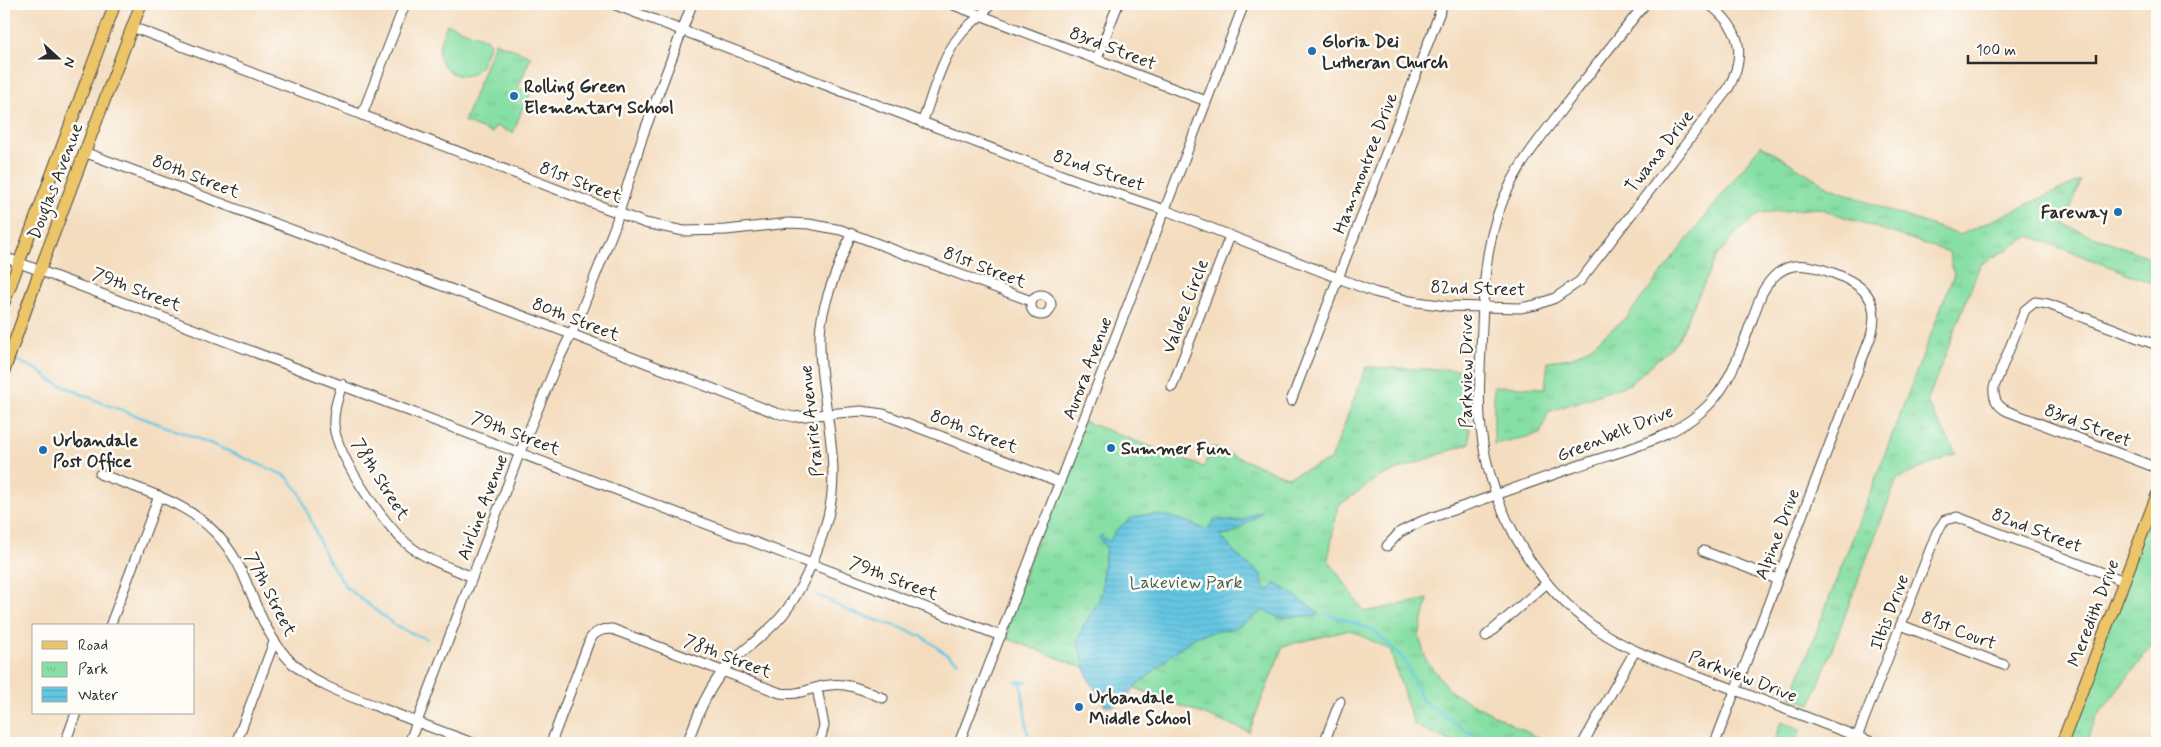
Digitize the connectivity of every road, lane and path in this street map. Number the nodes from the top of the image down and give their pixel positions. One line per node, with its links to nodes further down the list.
1 (115, 4): 26 (main road, Douglas Avenue)
2 (141, 4): 14 (main road, Douglas Avenue)
3 (405, 4): 18 (street)
4 (613, 4): 15 (street, 82nd Street)
5 (692, 4): 15 (street, Airline Avenue)
6 (951, 4): 13 (street, 83rd Street)
7 (991, 4): 13 (street)
8 (1118, 4): 16 (street)
9 (1244, 4): 17 (street, Aurora Avenue)
10 (1443, 4): 28 (street, Hammontree Drive)
11 (1645, 4): 32 (street, Parkview Drive)
12 (1709, 4): 29 (street, Twana Drive)
13 (982, 16): 16 (street, 83rd Street); 19 (street)
14 (132, 26): 18 (street, 81st Street); 20 (main road, Douglas Avenue)
15 (682, 30): 19 (street, 82nd Street); 22 (street, Airline Avenue)
16 (1097, 60): 17 (street, 83rd Street)
17 (1206, 102): 21 (street, Aurora Avenue)
18 (362, 115): 22 (street, 81st Street)
19 (922, 122): 21 (street, 82nd Street)
20 (84, 152): 27 (main road, Douglas Avenue); 33 (street, 80th Street)
21 (1165, 210): 24 (street, 82nd Street); 44 (street, Aurora Avenue)
22 (619, 214): 23 (street, 81st Street); 33 (street, Airline Avenue)
23 (851, 234): 30 (street, 81st Street); 40 (street, Prairie Avenue)
24 (1230, 236): 28 (street, 82nd Street); 38 (street, Valdez Circle)
25 (4, 257): 26 (street, 79th Street)
26 (18, 262): 27 (street, 79th Street); 31 (main road, Douglas Avenue)
27 (40, 270): 36 (main road, Douglas Avenue); 37 (street, 79th Street)
28 (1338, 278): 32 (street, 82nd Street); 39 (street, Hammontree Drive)
29 (1580, 280): 32 (street, 82nd Street)
30 (1031, 301)
31 (4, 304)
32 (1483, 306): 45 (street, Parkview Drive)
33 (571, 334): 40 (street, 80th Street); 41 (street, Airline Avenue)
34 (1871, 336): 45 (street, Greenbelt Drive); 53 (street, Alpine Drive)
35 (2157, 345): 42 (street, 83rd Street)
36 (4, 371)
37 (342, 384): 41 (street, 79th Street); 52 (street, 78th Street)
38 (1172, 387)
39 (1291, 401)
40 (828, 415): 44 (street, 80th Street); 51 (street, Prairie Avenue)
41 (520, 452): 51 (street, 79th Street); 52 (street, Airline Avenue)
42 (2157, 468)
43 (100, 474): 47 (street, 77th Street)
44 (1060, 482): 58 (street, Aurora Avenue)
45 (1497, 494): 49 (street, Greenbelt Drive); 55 (street, Parkview Drive)
46 (2157, 495): 54 (main road, Meredith Drive)
47 (159, 496): 56 (street); 60 (street, 77th Street)
48 (1966, 520): 54 (street, 82nd Street); 57 (street, Iltis Drive)
49 (1387, 546)
50 (1702, 551): 53 (street)
51 (811, 564): 58 (street, 79th Street); 63 (street, Prairie Avenue)
52 (472, 577): 69 (street, Airline Avenue)
53 (1777, 579): 65 (street, Alpine Drive)
54 (2124, 581): 83 (main road, Meredith Drive)
55 (1547, 583): 59 (street); 61 (street, Parkview Drive)
56 (111, 624)
57 (1902, 625): 62 (street, 81st Court); 70 (street, Iltis Drive)
58 (1001, 636): 78 (street, Aurora Avenue)
59 (1486, 636)
60 (274, 642): 69 (street, 77th Street); 72 (street)
61 (1635, 651): 65 (street, Parkview Drive); 80 (street)
62 (2004, 665)
63 (724, 672): 64 (street, 78th Street); 75 (street, 78th Street); 76 (street, Prairie Avenue)
64 (817, 688): 66 (street, 78th Street); 77 (street)
65 (1735, 690): 70 (street, Parkview Drive); 81 (street, Alpine Drive)
66 (883, 698)
67 (1340, 701): 79 (street)
68 (76, 714): 71 (street)
69 (417, 722): 73 (street, Airline Avenue); 74 (street, 77th Street)
70 (1857, 737): 82 (street, Parkview Drive)
71 (65, 743)
72 (236, 743)
73 (409, 743)
74 (473, 743)
75 (551, 743)
76 (687, 743)
77 (819, 743)
78 (959, 743)
79 (1324, 743)
80 (1583, 743)
81 (1715, 743)
82 (1874, 743)
83 (2062, 743)

